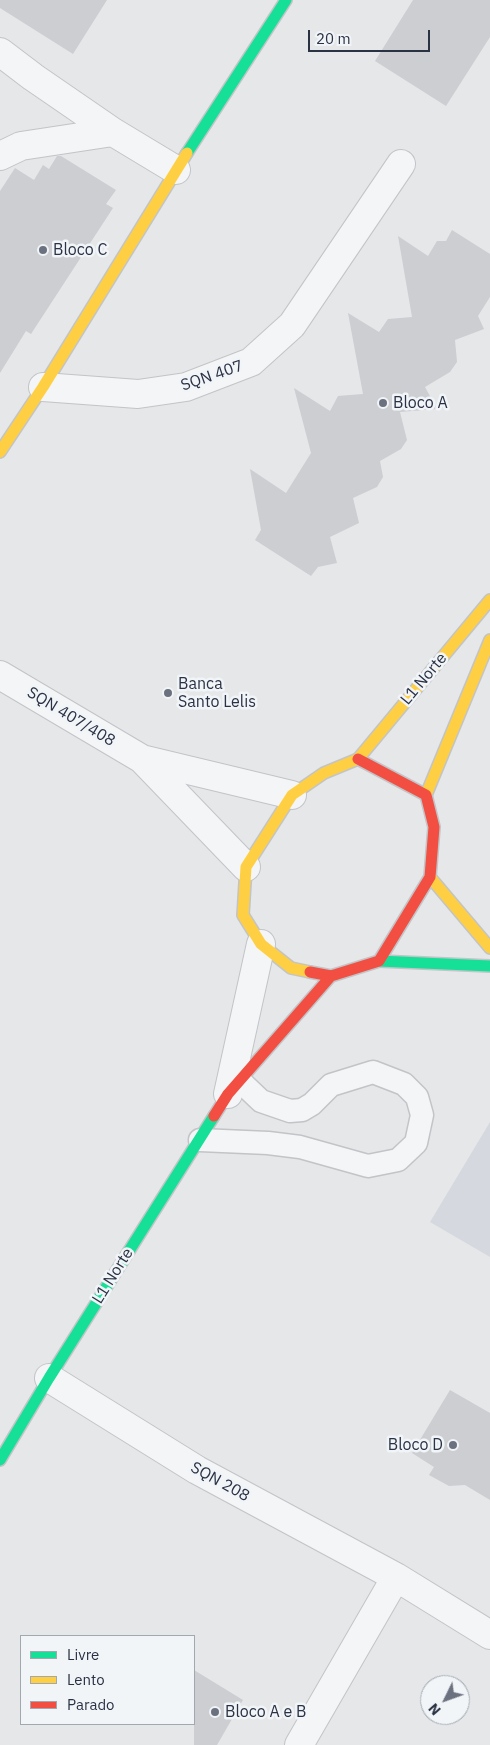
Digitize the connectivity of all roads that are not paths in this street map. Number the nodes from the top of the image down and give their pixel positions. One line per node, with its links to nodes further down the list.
1 (286, 0): 6 (street)
2 (0, 52): 3 (street)
3 (112, 132): 4 (street); 6 (street)
4 (0, 156)
5 (400, 164): 7 (street, SQN 407)
6 (176, 170): 7 (street)
7 (43, 388): 8 (street)
8 (0, 452)
9 (490, 600): 13 (street, L1 Norte)
10 (490, 640): 15 (street)
11 (0, 675): 12 (street, SQN 407/408)
12 (142, 759): 14 (street, SQN 407/408); 16 (street, SQN 407/408)
13 (358, 759): 14 (street); 15 (street)
14 (292, 795): 16 (street)
15 (426, 795): 17 (street)
16 (246, 867): 18 (street)
17 (430, 877): 19 (street); 20 (street)
18 (261, 944): 22 (street); 23 (street, L1 Norte)
19 (490, 948)
20 (379, 961): 21 (street); 22 (street)
21 (490, 966)
22 (331, 976): 23 (street, L1 Norte)
23 (234, 1087): 24 (street, L1 Norte); 24 (lane)
24 (200, 1140): 25 (street, L1 Norte)
25 (49, 1378): 26 (street, L1 Norte); 27 (street, SQN 208)
26 (0, 1460)
27 (396, 1577): 28 (street, SQN 208); 29 (street)
28 (490, 1635)
29 (299, 1745)

